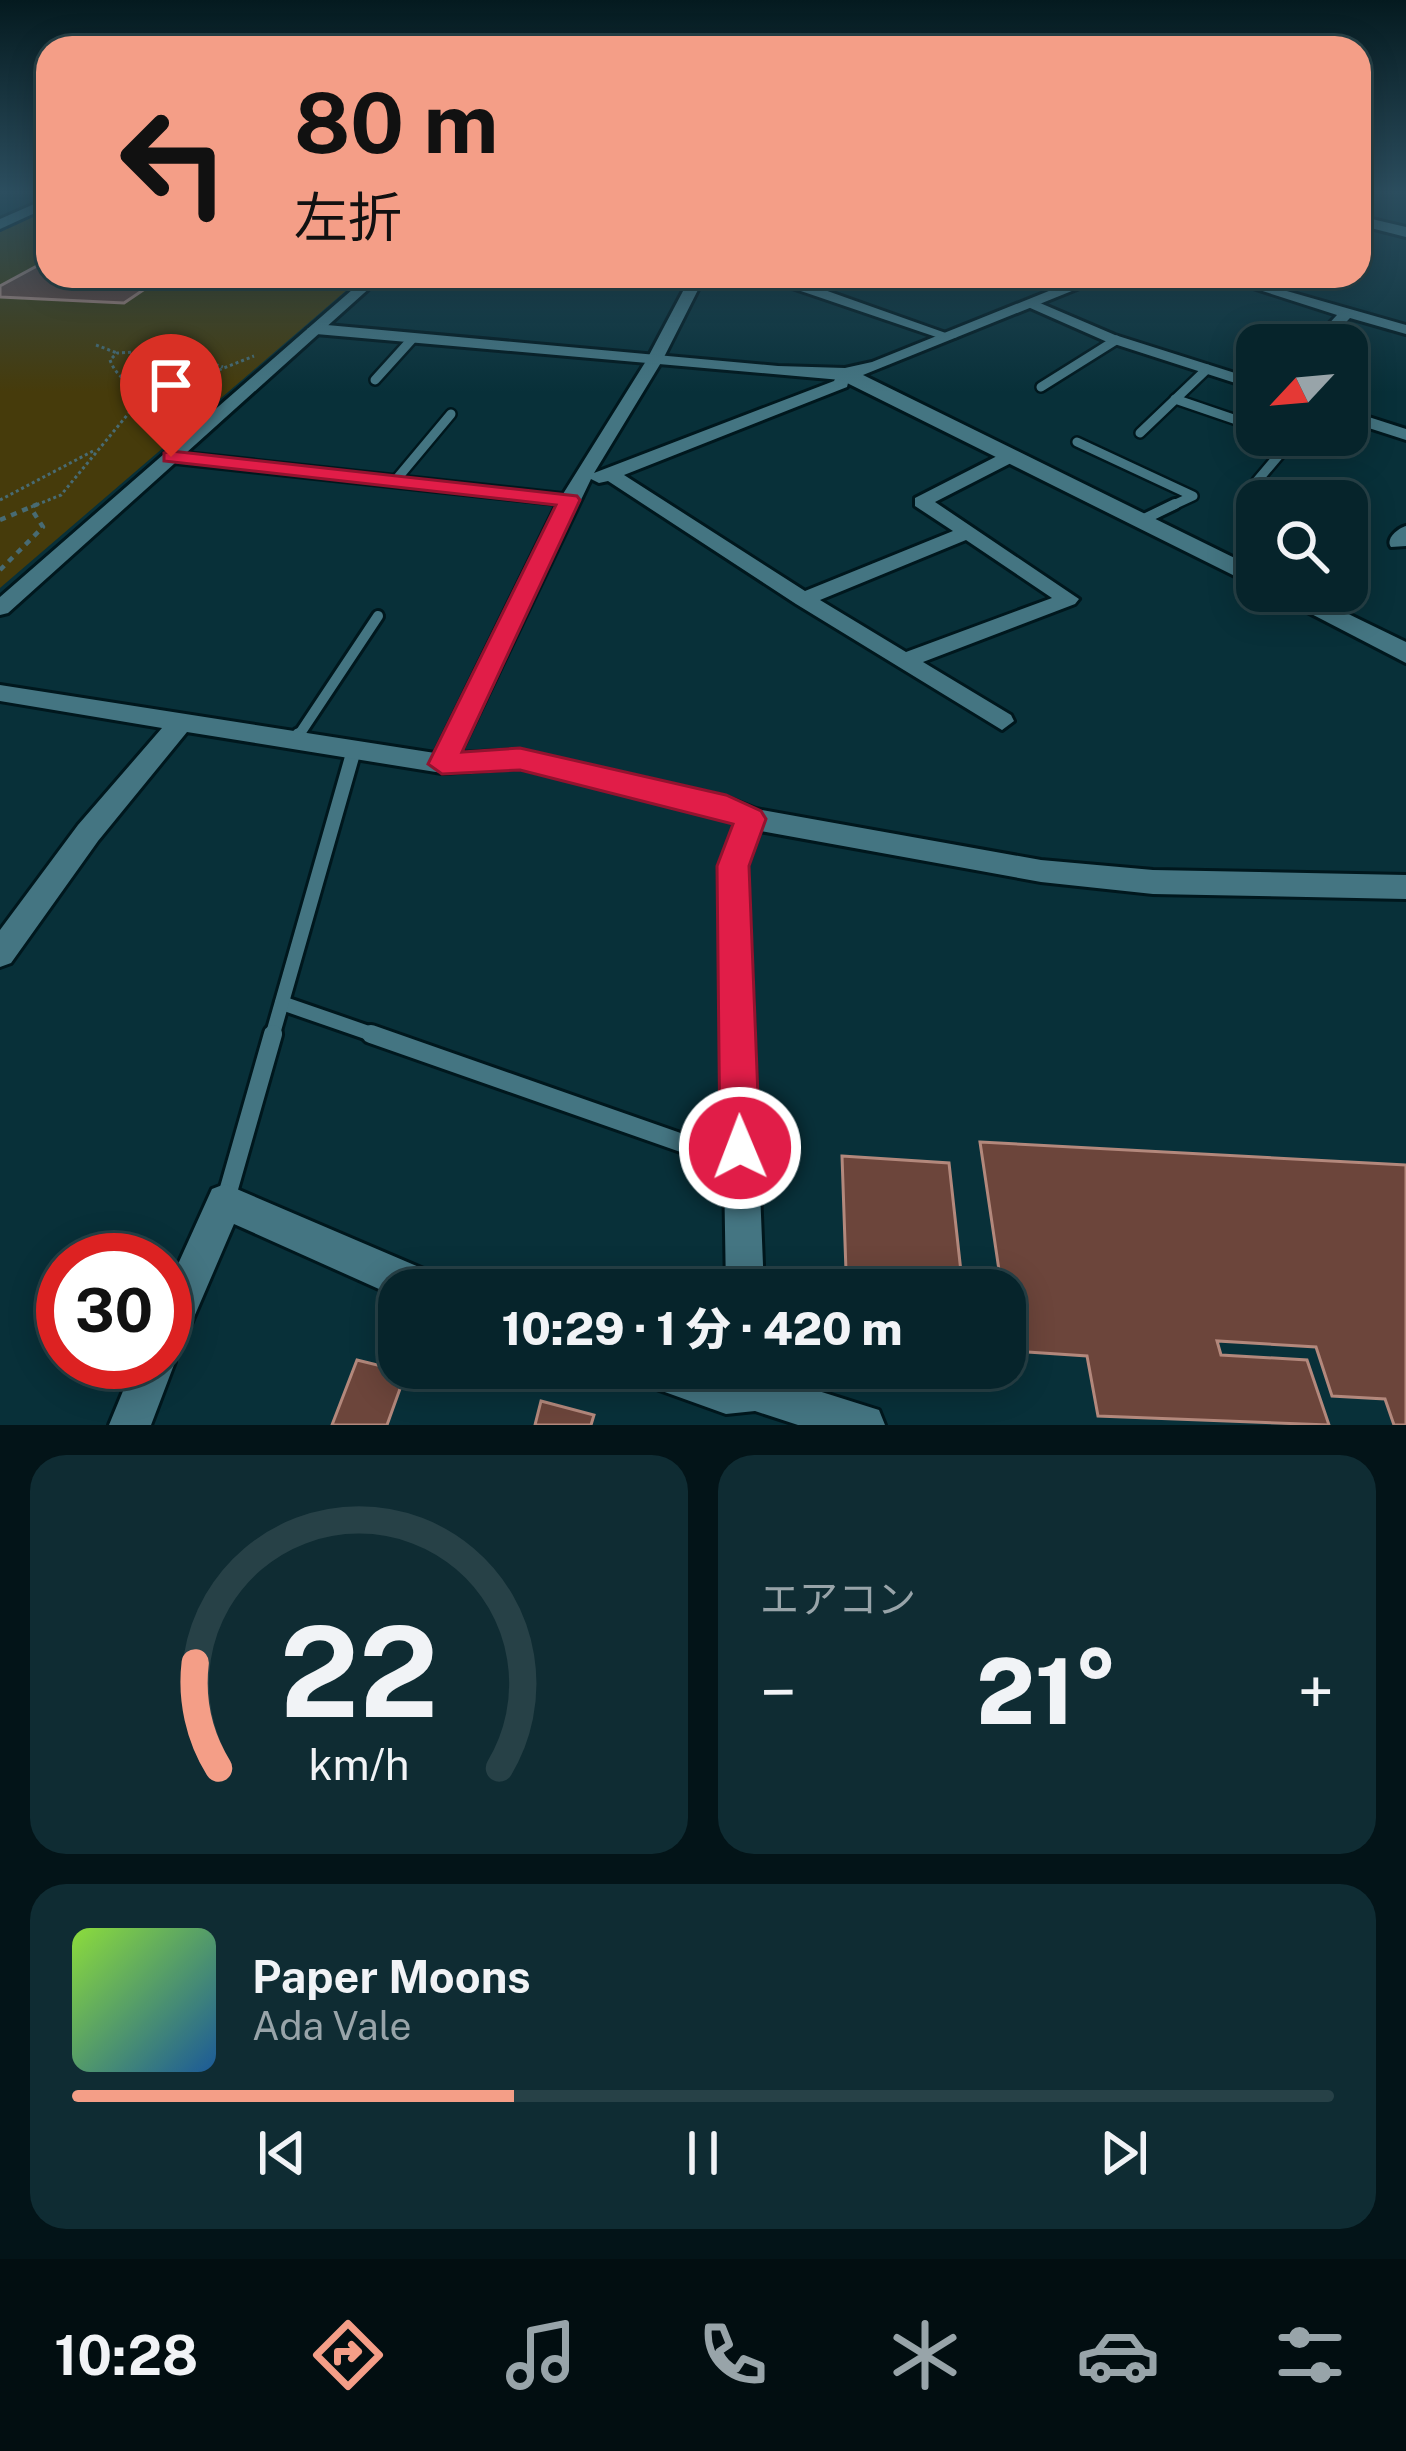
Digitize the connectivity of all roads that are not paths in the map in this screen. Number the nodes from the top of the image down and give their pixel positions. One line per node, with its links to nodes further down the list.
1 (362, 288): 9 (street)
2 (692, 288): 14 (street)
3 (806, 288): 11 (street)
4 (1072, 288): 6 (street)
5 (1260, 288): 7 (street)
6 (1034, 304): 11 (street); 13 (street)
7 (1348, 313): 8 (street); 10 (street)
8 (1337, 324)
9 (316, 329): 12 (street); 28 (street)
10 (1405, 331)
11 (950, 337): 16 (street)
12 (413, 338): 14 (street); 18 (lane)
13 (1116, 340): 15 (street); 19 (lane)
14 (654, 361): 16 (street); 31 (street)
15 (1207, 368): 17 (street); 20 (lane)
16 (845, 374): 27 (street); 29 (street)
17 (1236, 378)
18 (375, 380)
19 (1041, 387)
20 (1174, 399): 22 (lane); 24 (lane)
21 (451, 415): 30 (lane)
22 (1236, 420)
23 (1368, 422): 25 (street)
24 (1140, 433)
25 (1406, 435)
26 (1077, 442): 32 (lane)
27 (1010, 456): 32 (street); 33 (street)
28 (171, 457): 30 (street); 36 (street)
29 (610, 474): 31 (street); 35 (street)
30 (394, 481): 31 (street)
31 (575, 492): 46 (street)
32 (1140, 521): 34 (street)
33 (968, 532): 35 (street); 40 (street)
34 (1236, 569)
35 (802, 599): 40 (street)
36 (0, 608)
37 (1322, 612): 39 (street)
38 (378, 616): 44 (lane)
39 (1406, 654)
40 (904, 661): 42 (street)
41 (0, 693): 43 (street)
42 (1002, 721)
43 (181, 722): 44 (street); 49 (street)
44 (295, 740): 45 (street)
45 (353, 750): 46 (street); 50 (lane)
46 (442, 764): 47 (street)
47 (751, 819): 48 (street); 51 (street)
48 (1406, 887)
49 (0, 954)
50 (282, 1004): 51 (lane); 52 (lane)
51 (741, 1163): 54 (street)
52 (225, 1202): 53 (street); 55 (street)
53 (378, 1269)
54 (745, 1269)
55 (192, 1277)
56 (144, 1389): 58 (street)
57 (775, 1389): 59 (street)
58 (130, 1425)
59 (864, 1425)

